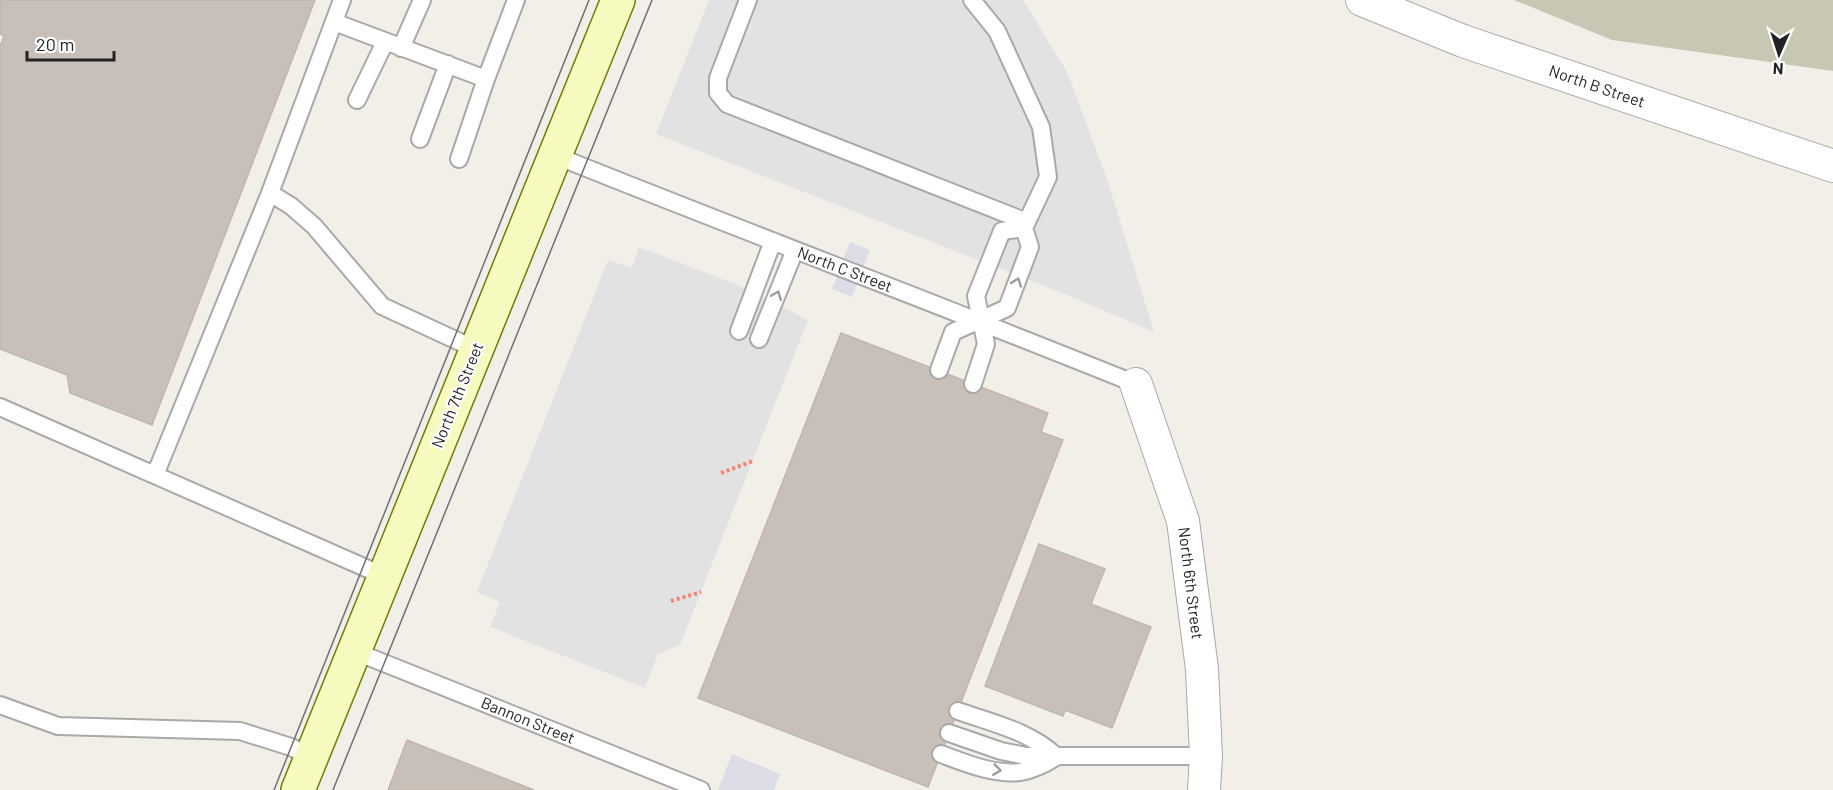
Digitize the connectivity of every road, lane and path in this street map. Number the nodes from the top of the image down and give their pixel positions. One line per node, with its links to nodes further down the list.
1 (342, 0): 8 (lane)
2 (422, 0): 10 (lane)
3 (516, 0): 12 (lane)
4 (618, 0): 15 (main road, North 7th Street)
5 (748, 0): 19 (lane)
6 (972, 0): 19 (lane)
7 (1362, 0): 17 (street, North B Street)
8 (334, 22): 9 (lane); 18 (lane)
9 (385, 42): 10 (lane); 13 (lane)
10 (401, 48): 11 (lane)
11 (448, 64): 12 (lane); 14 (lane)
12 (486, 79): 16 (lane)
13 (357, 100)
14 (420, 139)
15 (554, 155): 20 (lane, North C Street); 25 (main road, North 7th Street)
16 (459, 159)
17 (1833, 166)
18 (270, 193): 25 (lane); 32 (lane)
19 (1025, 225): 22 (lane, one-way to 19); 22 (lane)
20 (773, 241): 21 (lane, North C Street); 23 (lane)
21 (795, 250): 22 (lane, North C Street); 24 (lane, one-way to 21)
22 (980, 321): 26 (lane); 27 (lane); 28 (lane, North C Street)
23 (739, 331)
24 (759, 339)
25 (475, 349): 33 (main road, North 7th Street)
26 (939, 370)
27 (973, 384)
28 (1136, 384): 41 (street, North 6th Street)
29 (0, 407): 32 (lane)
30 (753, 461): 31 (path)
31 (721, 473)
32 (155, 475): 33 (lane)
33 (384, 576): 36 (main road, North 7th Street)
34 (701, 592): 35 (path)
35 (671, 601)
36 (354, 651): 42 (main road, North 7th Street); 45 (lane, Bannon Street)
37 (0, 705): 42 (lane)
38 (958, 711): 43 (lane)
39 (949, 733): 43 (lane)
40 (941, 754): 43 (lane, one-way to 43)
41 (1206, 756): 43 (lane); 46 (street, North 6th Street)
42 (311, 757): 44 (main road, North 7th Street)
43 (1057, 757)
44 (298, 790)
45 (701, 790)
46 (1204, 790)

